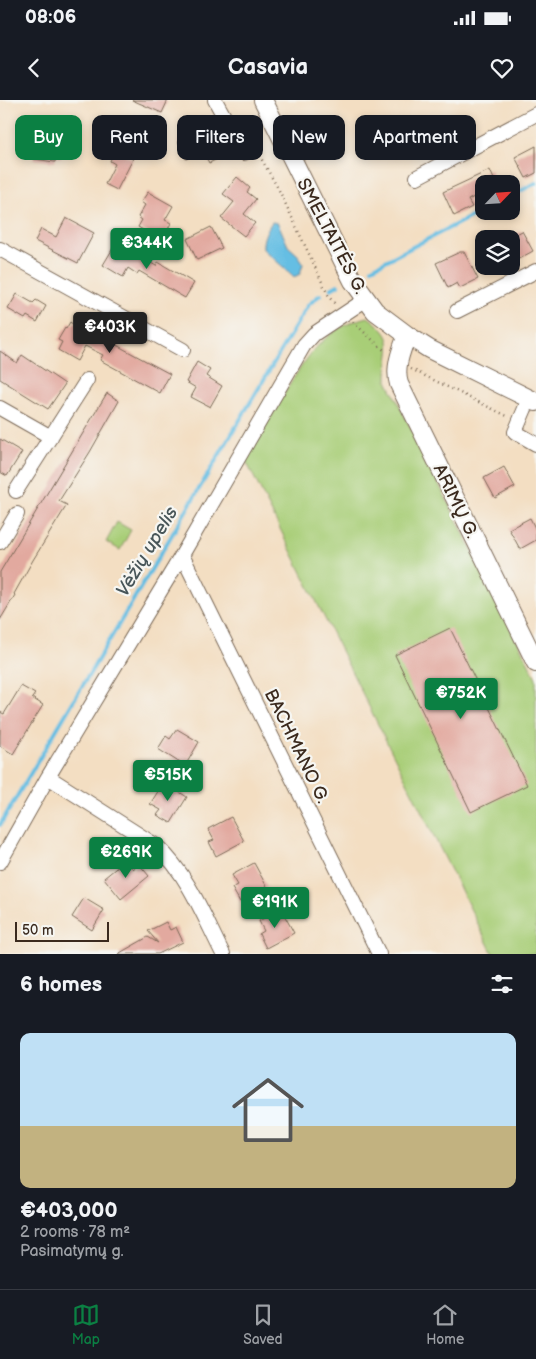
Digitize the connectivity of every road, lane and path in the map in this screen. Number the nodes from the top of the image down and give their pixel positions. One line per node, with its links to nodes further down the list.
1 (215, 100): 4 (street)
2 (263, 100): 8 (main road, SMELTAITĖS G.)
3 (536, 114): 5 (street)
4 (223, 115)
5 (417, 176)
6 (0, 249): 11 (street)
7 (536, 271): 9 (street)
8 (365, 300): 10 (main road, SMELTAITĖS G.); 20 (street)
9 (457, 310)
10 (407, 335): 13 (main road, SMELTAITĖS G.); 21 (main road, ARIMŲ G.)
11 (183, 350)
12 (87, 380): 15 (street)
13 (533, 401): 16 (street)
14 (0, 408): 15 (street)
15 (50, 437): 17 (street)
16 (536, 444)
17 (16, 491)
18 (17, 514): 19 (street)
19 (0, 542)
20 (182, 555): 22 (street); 25 (street, BACHMANO G.)
21 (536, 662)
22 (48, 776): 23 (street); 24 (street)
23 (0, 862)
24 (223, 954)
25 (379, 954)

